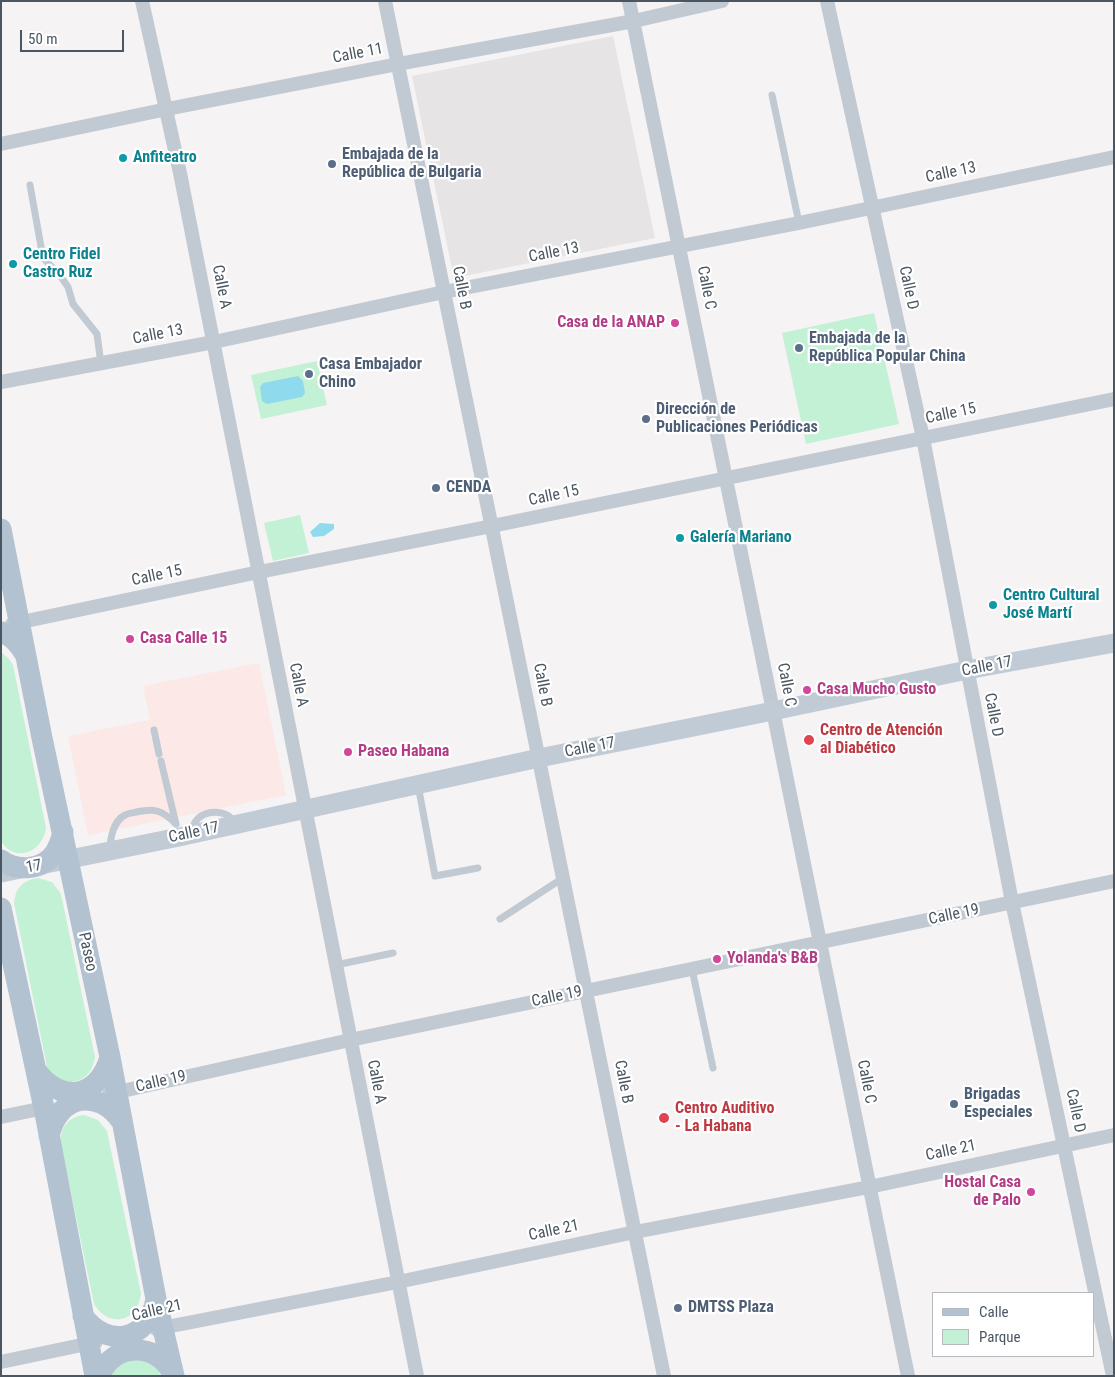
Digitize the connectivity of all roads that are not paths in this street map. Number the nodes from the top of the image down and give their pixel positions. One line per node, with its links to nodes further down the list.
1 (142, 1): 9 (street, Calle A)
2 (385, 1): 7 (street, Calle B)
3 (630, 1): 6 (street, Calle C)
4 (722, 1): 6 (street, Calle 11)
5 (827, 1): 13 (street, Calle D)
6 (634, 21): 7 (street, Calle 11); 15 (street, Calle C)
7 (398, 64): 9 (street, Calle 11); 16 (street, Calle B)
8 (772, 95): 14 (lane)
9 (166, 109): 10 (street, Calle 11); 17 (street, Calle A)
10 (1, 144)
11 (1114, 157): 13 (street, Calle 13)
12 (30, 185): 18 (lane)
13 (873, 208): 14 (street, Calle 13); 21 (street, Calle D)
14 (799, 223): 15 (street, Calle 13)
15 (679, 246): 16 (street, Calle 13); 22 (street, Calle C)
16 (444, 292): 17 (street, Calle 13); 23 (street, Calle B)
17 (214, 342): 18 (street, Calle 13); 25 (street, Calle A)
18 (101, 364): 19 (street, Calle 13)
19 (1, 382)
20 (1114, 399): 21 (street, Calle 15)
21 (923, 438): 22 (street, Calle 15); 28 (street, Calle D)
22 (726, 478): 23 (street, Calle 15); 29 (street, Calle C)
23 (492, 526): 25 (street, Calle 15); 31 (street, Calle B)
24 (1, 529): 26 (main road)
25 (259, 572): 26 (street, Calle 15); 33 (street, Calle A)
26 (6, 624): 35 (main road, Paseo)
27 (1114, 643): 28 (street, Calle 17)
28 (967, 670): 29 (street, Calle 17); 44 (street, Calle D)
29 (773, 711): 31 (street, Calle 17); 47 (street, Calle C)
30 (154, 730): 34 (lane)
31 (539, 758): 32 (street, Calle 17); 42 (street, Calle B)
32 (418, 785): 33 (street, Calle 17); 40 (lane)
33 (305, 809): 34 (street, Calle 17); 49 (street, Calle A)
34 (183, 831): 36 (street, Calle 17); 36 (lane)
35 (63, 832): 38 (main road, Paseo); 39 (main road)
36 (110, 851): 38 (street, Calle 17)
37 (1, 860): 39 (main road)
38 (68, 860): 39 (street, 17); 53 (main road, Paseo)
39 (31, 867): 41 (street, 17)
40 (478, 868)
41 (1, 873)
42 (564, 878): 46 (lane); 51 (street, Calle B)
43 (1114, 881): 44 (street, Calle 19)
44 (1012, 902): 47 (street, Calle 19); 63 (street, Calle D)
45 (1, 908): 55 (main road)
46 (500, 920)
47 (820, 942): 50 (street, Calle 19); 64 (street, Calle C)
48 (394, 953): 49 (lane)
49 (335, 965): 52 (street, Calle A)
50 (692, 969): 51 (street, Calle 19); 54 (lane)
51 (586, 991): 52 (street, Calle 19); 65 (street, Calle B)
52 (350, 1040): 56 (street, Calle 19); 66 (street, Calle A)
53 (110, 1057): 55 (main road); 56 (main road, Paseo)
54 (713, 1068)
55 (36, 1069): 58 (main road)
56 (116, 1093): 57 (street, Calle 19); 60 (main road, Paseo)
57 (80, 1100): 58 (street, Calle 19); 60 (main road); 62 (main road)
58 (44, 1108): 59 (street, Calle 19); 62 (main road)
59 (1, 1117)
60 (122, 1122): 67 (main road, Paseo)
61 (1114, 1135): 63 (street, Calle 21)
62 (49, 1136): 68 (main road)
63 (1065, 1145): 64 (street, Calle 21); 79 (street, Calle D)
64 (870, 1187): 65 (street, Calle 21); 78 (street, Calle C)
65 (635, 1232): 66 (street, Calle 21); 77 (street, Calle B)
66 (398, 1282): 69 (street, Calle 21); 76 (street, Calle A)
67 (156, 1299): 69 (main road, Paseo); 70 (main road)
68 (83, 1316): 70 (main road); 71 (main road)
69 (162, 1328): 70 (street, Calle 21); 75 (main road, Paseo)
70 (126, 1336): 71 (street, Calle 21)
71 (90, 1343): 72 (street, Calle 21); 73 (main road)
72 (1, 1362)
73 (95, 1376)
74 (100, 1376): 75 (main road)
75 (173, 1376)
76 (417, 1376)
77 (664, 1376)
78 (908, 1376)
79 (1114, 1376)

